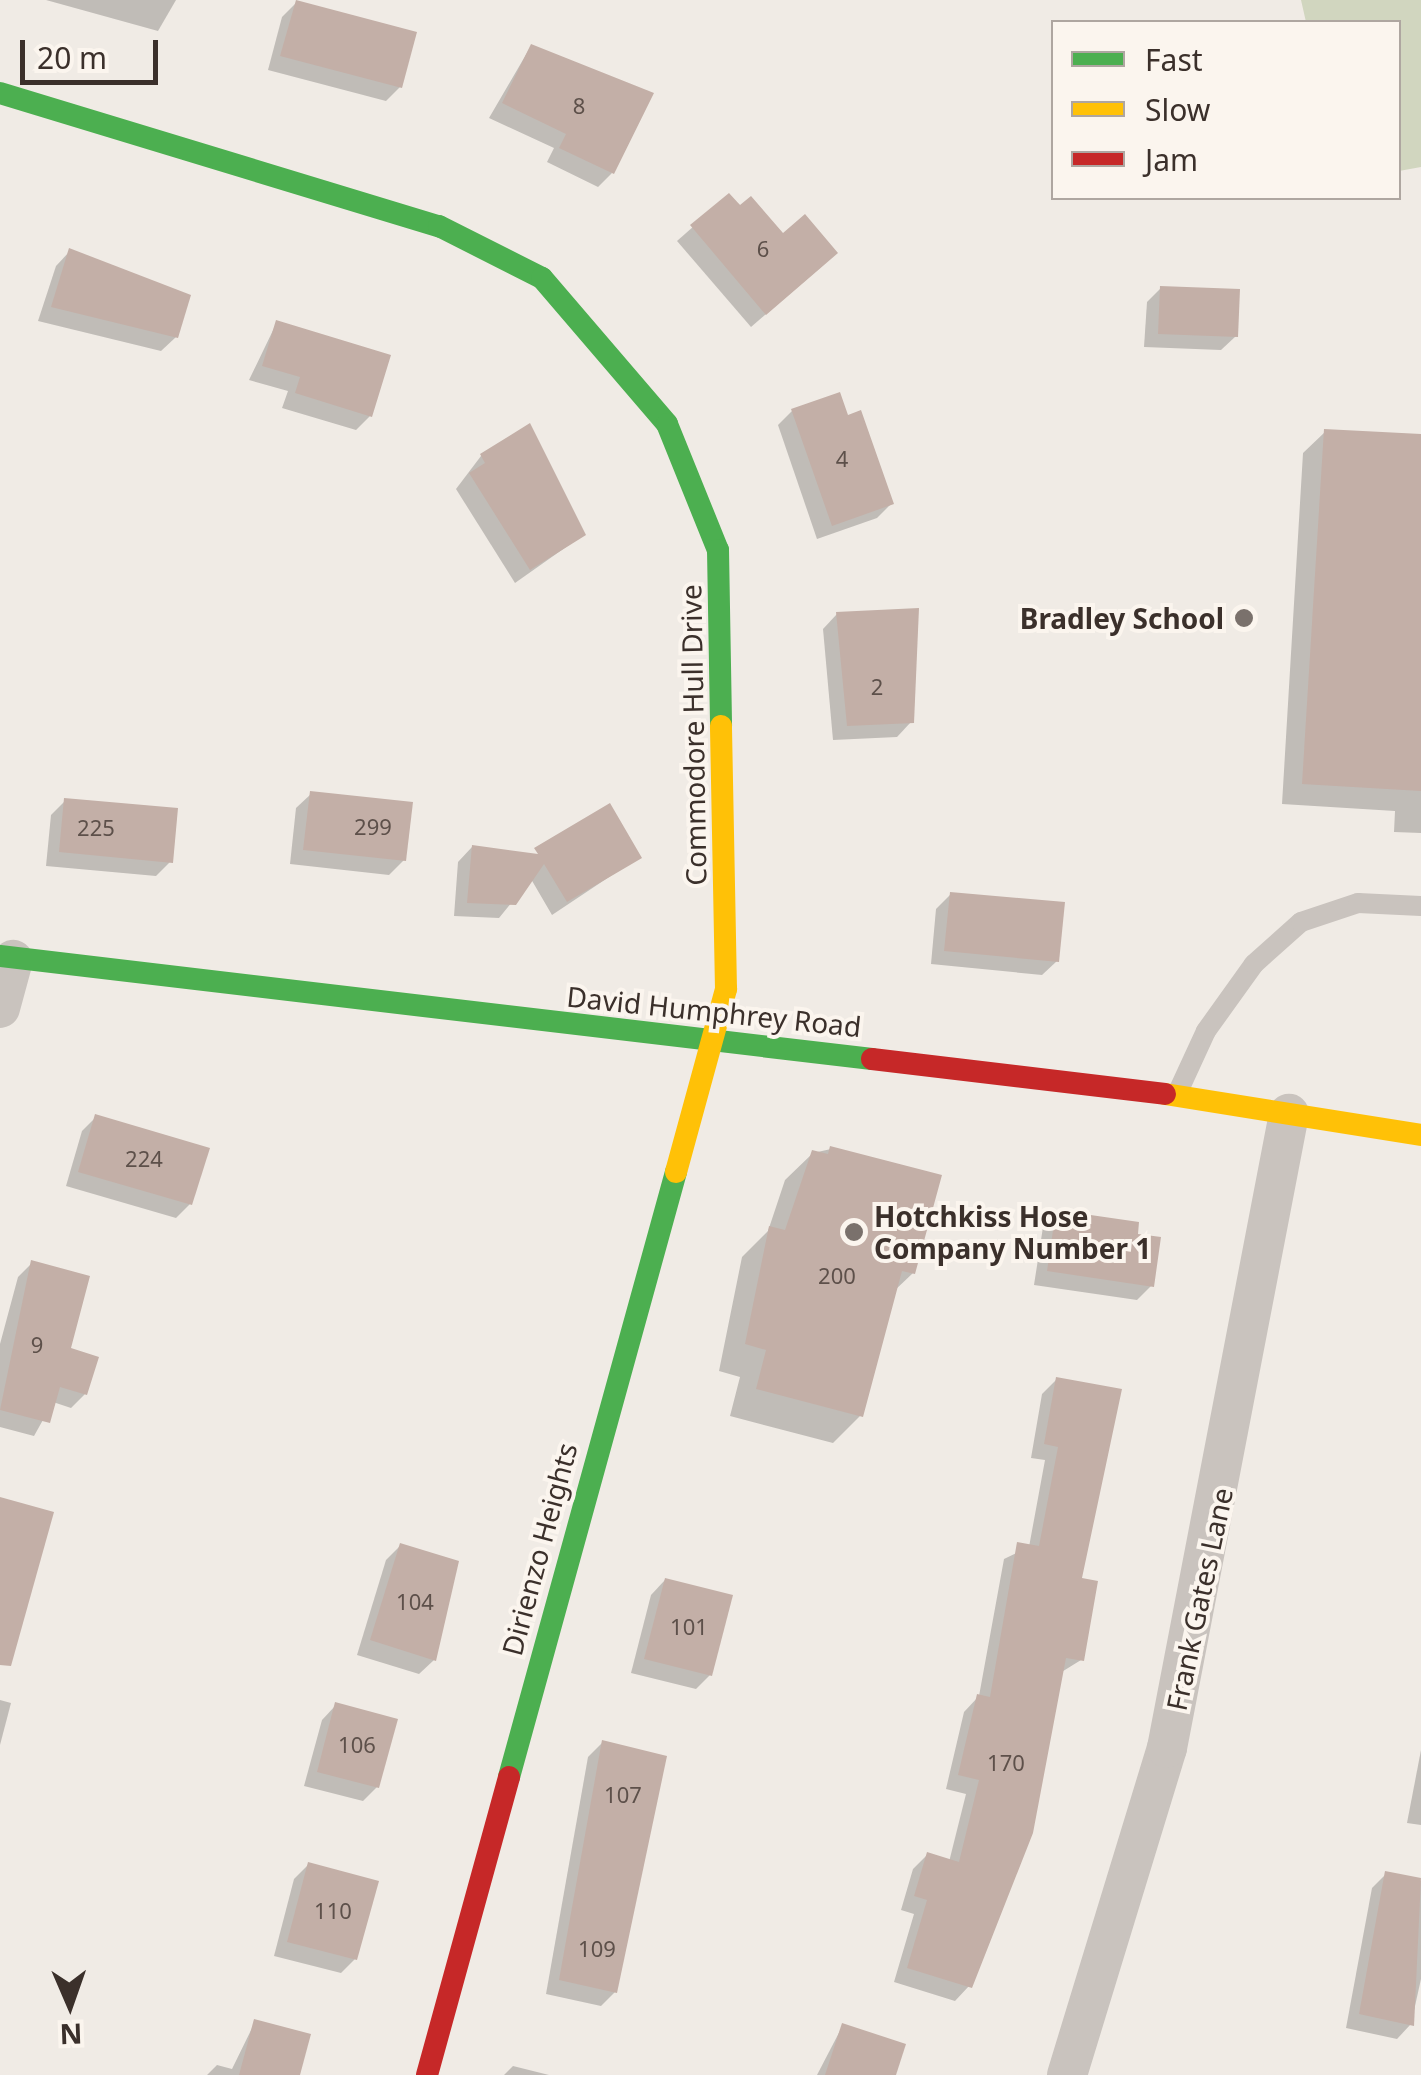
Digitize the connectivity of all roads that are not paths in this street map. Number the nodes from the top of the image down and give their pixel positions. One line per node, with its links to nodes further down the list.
1 (0, 93): 5 (street, Commodore Hull Drive)
2 (1421, 906): 6 (lane)
3 (7, 958): 4 (street); 5 (street, David Humphrey Road)
4 (0, 1008)
5 (710, 1040): 6 (street, David Humphrey Road); 9 (street, Dirienzo Heights)
6 (1177, 1096): 7 (street, David Humphrey Road)
7 (1289, 1114): 8 (street, David Humphrey Road); 10 (street, Frank Gates Lane)
8 (1421, 1134)
9 (426, 2075)
10 (1066, 2075)

